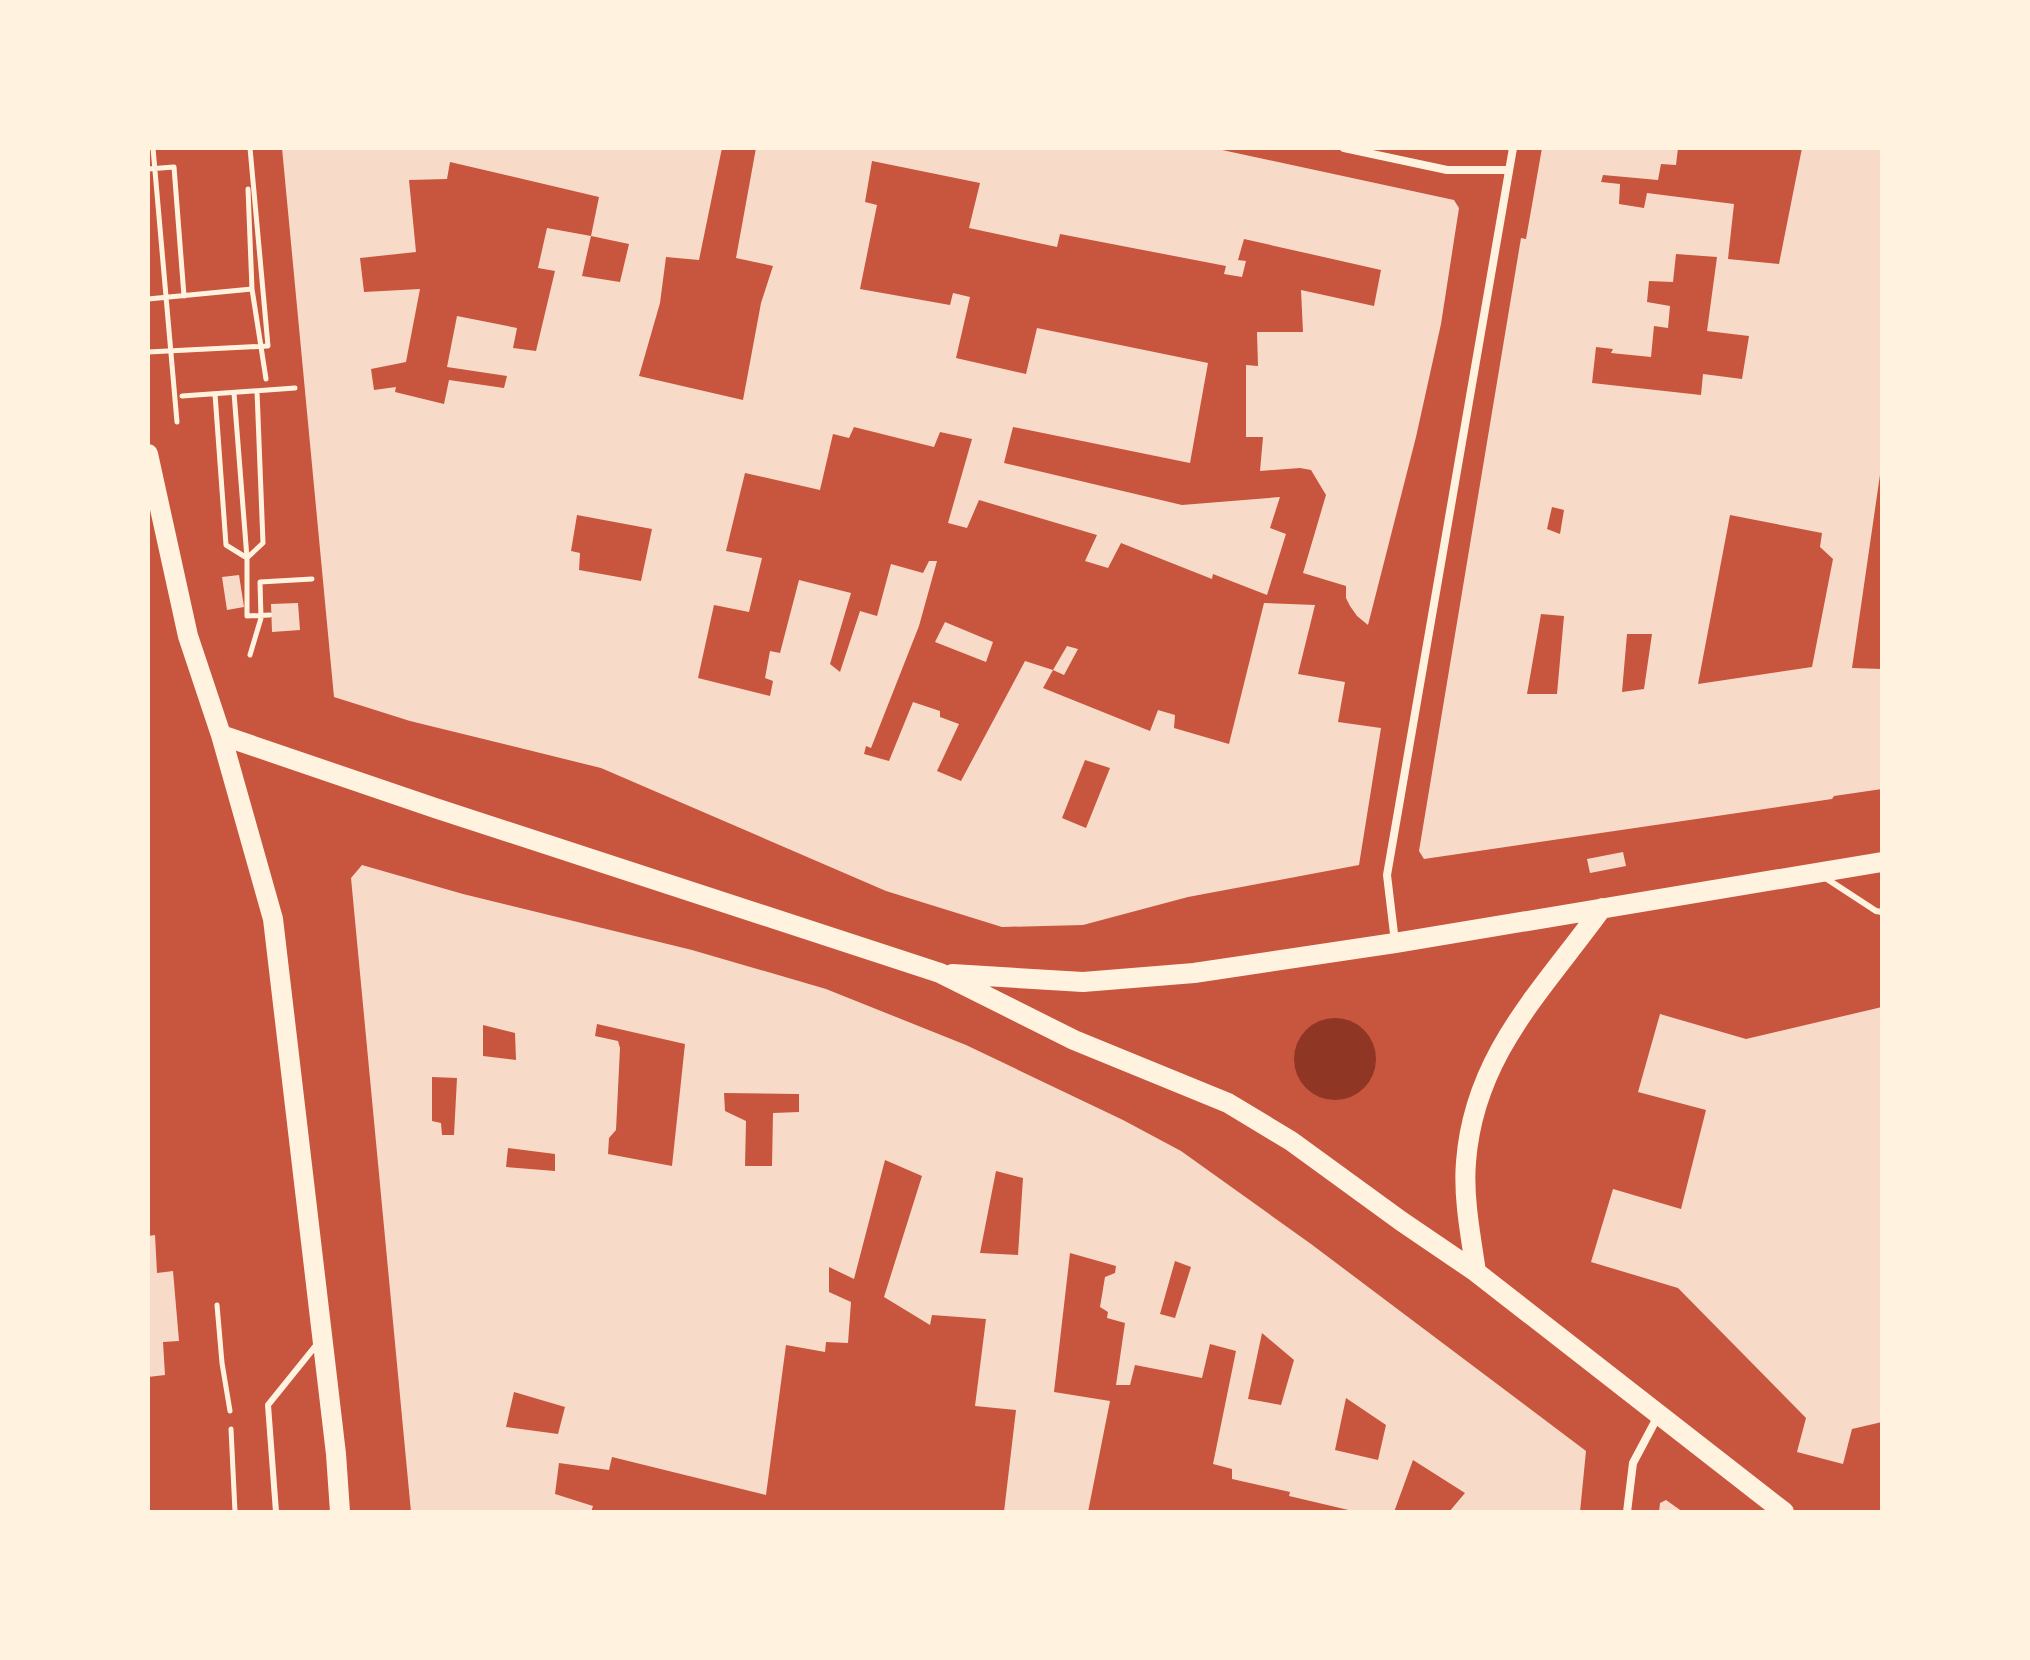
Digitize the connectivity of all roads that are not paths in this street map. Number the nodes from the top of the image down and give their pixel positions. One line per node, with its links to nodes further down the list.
1 (1344, 148): 3 (street)
2 (1513, 148): 3 (street)
3 (1509, 170): 12 (street)
4 (148, 454): 6 (main road)
5 (148, 515): 6 (main road)
6 (176, 585): 7 (main road)
7 (221, 735): 13 (main road); 15 (main road)
8 (1882, 862): 9 (main road)
9 (1817, 873): 10 (main road); 11 (lane)
10 (1602, 908): 12 (main road); 14 (main road)
11 (1882, 912)
12 (1395, 943): 13 (main road)
13 (940, 973): 14 (main road)
14 (1476, 1272): 16 (main road)
15 (320, 1340): 17 (lane); 18 (main road)
16 (1658, 1416): 19 (street); 20 (main road)
17 (276, 1512)
18 (340, 1512)
19 (1627, 1512)
20 (1784, 1512)

